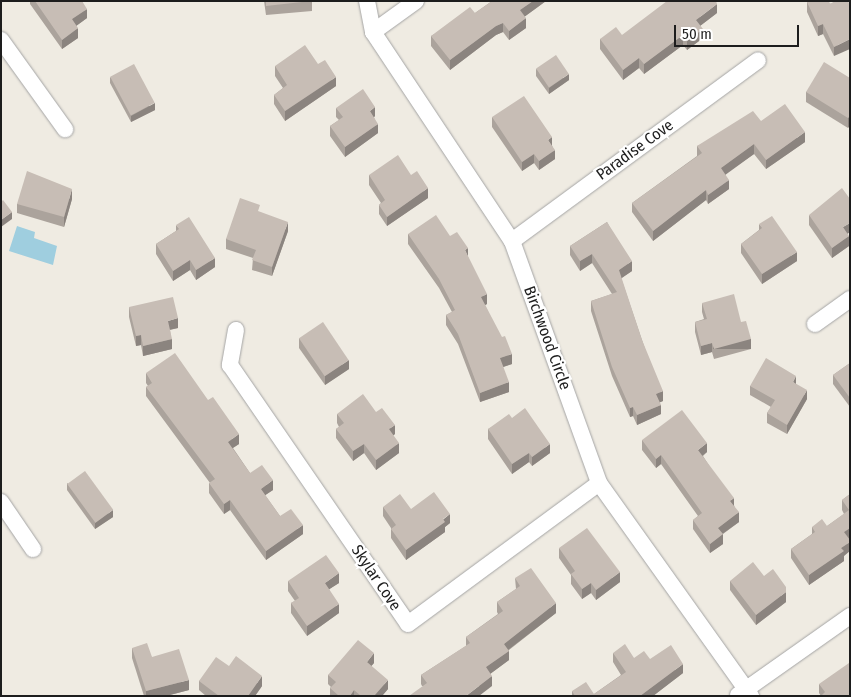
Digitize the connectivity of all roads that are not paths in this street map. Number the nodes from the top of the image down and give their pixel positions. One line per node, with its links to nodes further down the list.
1 (367, 1): 3 (street)
2 (416, 1): 3 (street)
3 (373, 32): 7 (street, Birchwood Circle)
4 (1, 40): 6 (street)
5 (758, 60): 7 (street, Paradise Cove)
6 (65, 129)
7 (512, 240): 11 (street, Birchwood Circle)
8 (850, 299): 9 (street)
9 (814, 324)
10 (236, 330): 11 (street, Skylar Cove)
11 (599, 482): 15 (street, Birchwood Circle)
12 (1, 502): 13 (street)
13 (34, 549)
14 (850, 616): 15 (street)
15 (745, 694)

